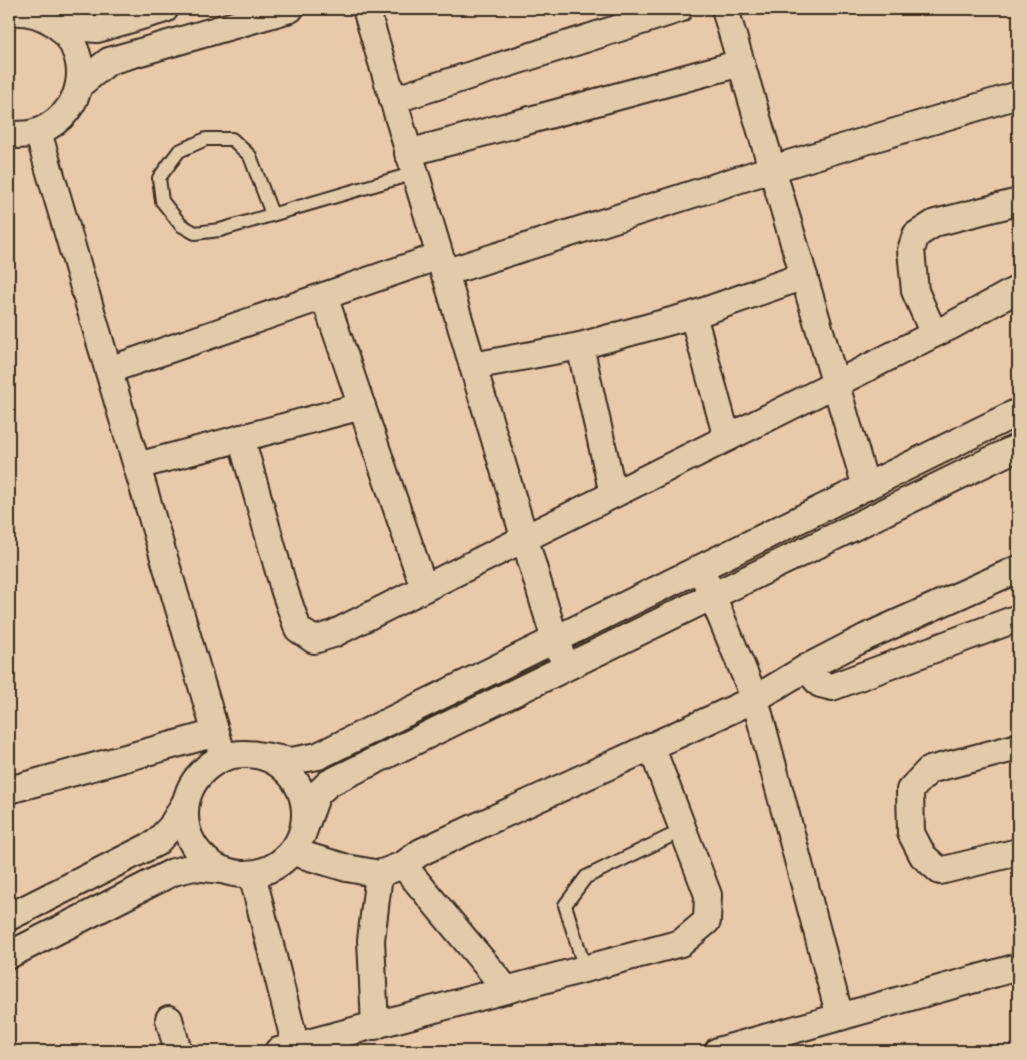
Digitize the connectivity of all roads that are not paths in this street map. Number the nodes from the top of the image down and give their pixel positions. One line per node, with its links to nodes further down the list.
1 (165, 9): 7 (street)
2 (290, 9): 9 (street)
3 (366, 9): 11 (street)
4 (679, 9): 11 (street)
5 (725, 9): 8 (street)
6 (9, 12): 7 (street)
7 (45, 17): 9 (street)
8 (741, 64): 14 (street); 15 (street)
9 (79, 85): 12 (street)
10 (1018, 95): 15 (street)
11 (393, 100): 14 (street)
12 (38, 132): 13 (street); 26 (street)
13 (9, 134)
14 (411, 163): 17 (lane); 18 (street)
15 (772, 169): 18 (street); 19 (street)
16 (1018, 202): 23 (street)
17 (272, 214): 17 (lane)
18 (442, 264): 21 (street); 25 (street)
19 (804, 276): 22 (street); 27 (street)
20 (1018, 289): 23 (street)
21 (324, 296): 26 (street); 28 (street)
22 (692, 315): 24 (street); 31 (street)
23 (934, 334): 27 (street)
24 (580, 346): 25 (street); 35 (street)
25 (472, 366): 36 (street)
26 (109, 370): 33 (street)
27 (836, 384): 31 (street); 34 (street)
28 (362, 406): 30 (street); 39 (street)
29 (1018, 412): 34 (street)
30 (241, 438): 33 (street); 39 (street)
31 (727, 438): 35 (street)
32 (1018, 447): 40 (street)
33 (137, 466): 46 (street)
34 (866, 487): 37 (street)
35 (613, 494): 36 (street)
36 (524, 537): 39 (street); 42 (street)
37 (700, 568): 40 (street); 42 (street)
38 (1018, 569): 44 (street)
39 (424, 588)
40 (713, 596): 43 (street); 45 (street)
41 (1018, 618): 44 (street)
42 (555, 640): 43 (street); 49 (street)
43 (566, 667): 53 (street)
44 (806, 668): 45 (street)
45 (754, 699): 47 (street); 63 (street)
46 (220, 745): 49 (street); 50 (street); 51 (street)
47 (651, 746): 52 (street); 55 (street)
48 (1018, 747): 54 (street)
49 (264, 756): 53 (street)
50 (9, 790)
51 (185, 803): 56 (street); 58 (street)
52 (683, 830): 61 (lane); 61 (street)
53 (298, 843): 55 (street); 57 (street)
54 (1018, 852)
55 (391, 869): 62 (street); 65 (street)
56 (223, 870): 57 (street); 59 (street)
57 (252, 874): 66 (street)
58 (9, 917)
59 (9, 955)
60 (1018, 967): 63 (street)
61 (585, 969): 62 (street)
62 (507, 990): 65 (street)
63 (840, 1017): 68 (street)
64 (169, 1019): 67 (street)
65 (375, 1026): 66 (street)
66 (291, 1050)
67 (178, 1051)
68 (718, 1051)

